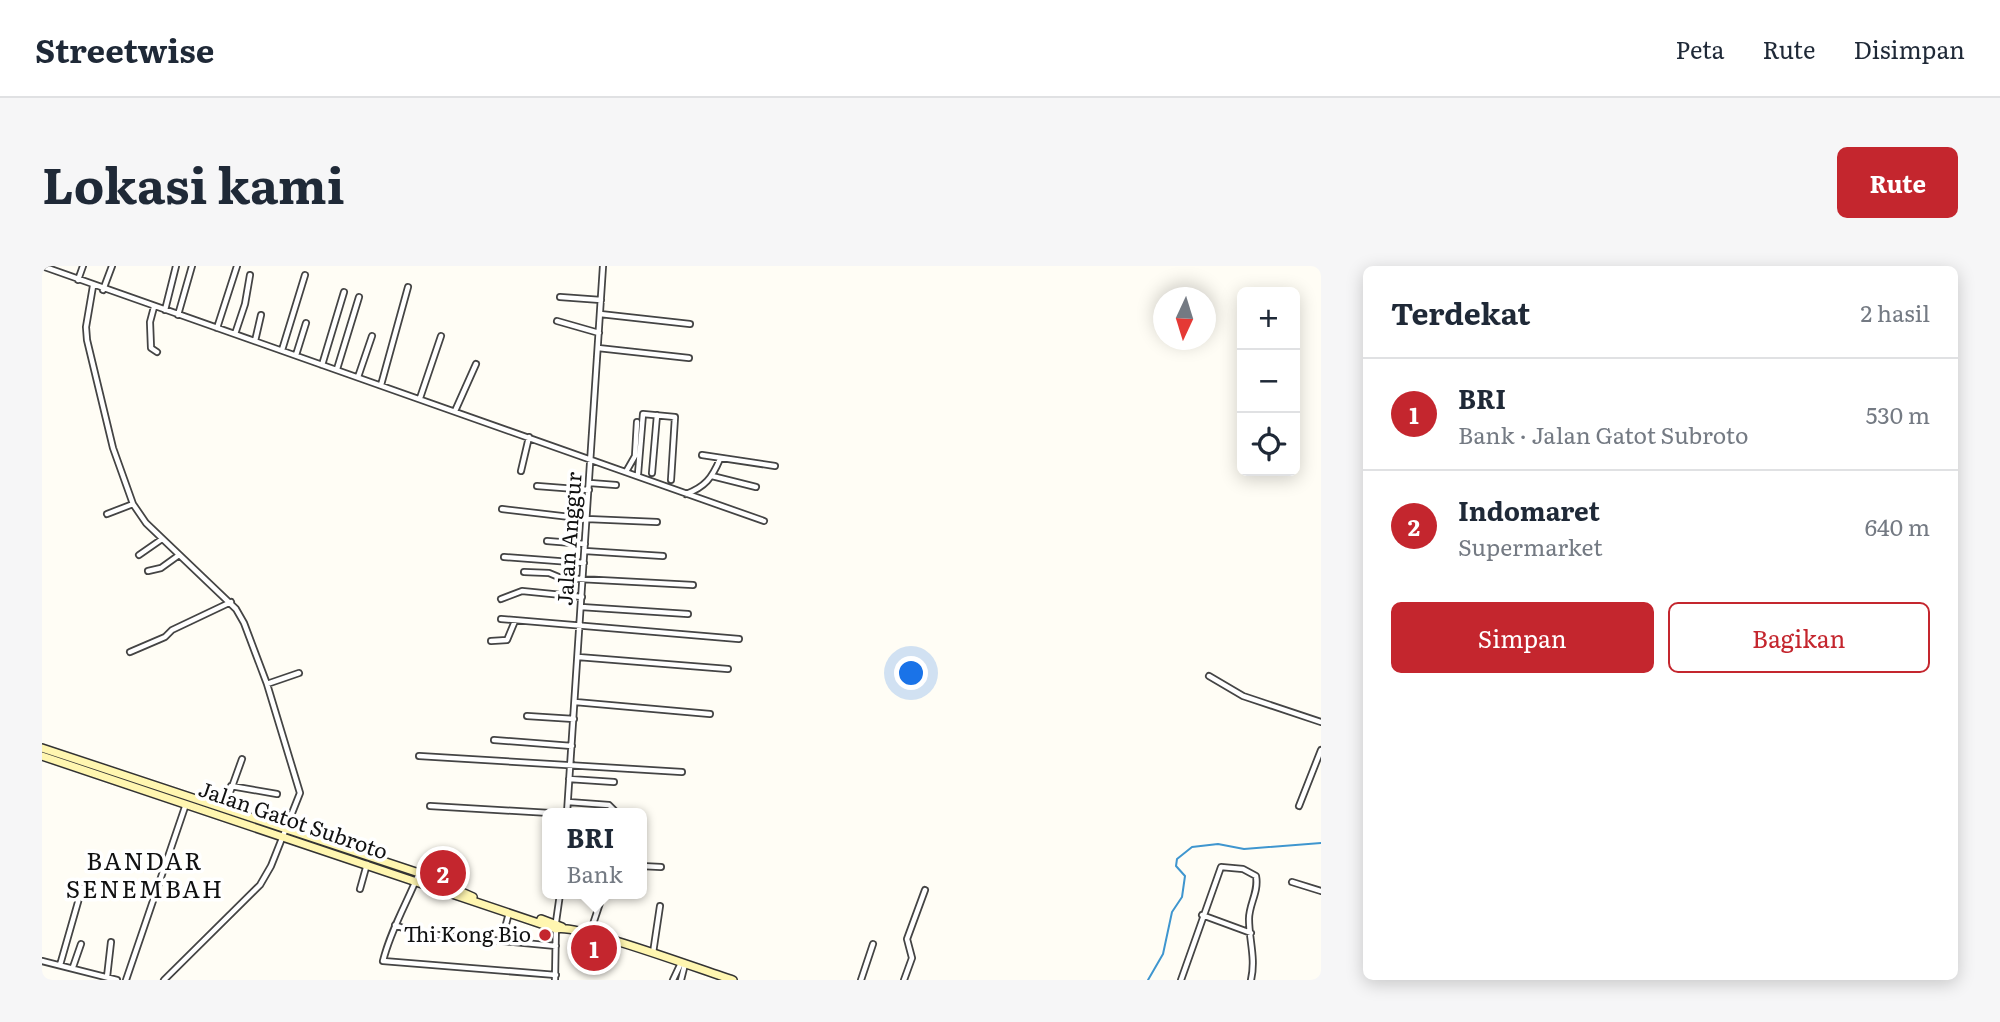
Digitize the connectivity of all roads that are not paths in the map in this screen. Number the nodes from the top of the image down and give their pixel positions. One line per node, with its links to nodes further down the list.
1 (42, 266): 8 (street)
2 (83, 266): 11 (street)
3 (112, 266): 14 (street)
4 (176, 266): 20 (street)
5 (192, 266): 22 (street)
6 (237, 266): 27 (street)
7 (603, 266): 18 (street, Jalan Anggur)
8 (56, 268): 11 (street)
9 (250, 275): 29 (street)
10 (305, 275): 34 (street)
11 (78, 280): 12 (street)
12 (93, 286): 14 (street); 63 (street)
13 (408, 287): 42 (street)
14 (103, 290): 19 (street)
15 (344, 292): 39 (street)
16 (359, 297): 40 (street)
17 (560, 297): 18 (street)
18 (601, 300): 21 (street, Jalan Anggur)
19 (154, 307): 20 (street); 35 (street)
20 (165, 310): 22 (street)
21 (600, 314): 26 (street); 28 (street, Jalan Anggur)
22 (178, 315): 27 (street)
23 (261, 315): 32 (street)
24 (557, 321): 28 (street)
25 (306, 323): 36 (street)
26 (690, 324)
27 (217, 328): 29 (street)
28 (599, 333): 33 (street, Jalan Anggur)
29 (235, 334): 32 (street)
30 (372, 336): 41 (street)
31 (440, 336): 43 (street)
32 (254, 341): 34 (street)
33 (598, 348): 37 (street); 49 (street, Jalan Anggur)
34 (282, 351): 36 (street)
35 (157, 352)
36 (296, 355): 39 (street)
37 (689, 358)
38 (476, 364): 44 (street)
39 (322, 365): 40 (street)
40 (337, 369): 41 (street)
41 (358, 377): 42 (street)
42 (381, 385): 43 (street)
43 (420, 398): 44 (street)
44 (455, 411): 47 (street)
45 (657, 415): 54 (street); 55 (street); 57 (street)
46 (637, 422): 52 (street)
47 (529, 438): 49 (street); 53 (street)
48 (702, 455): 50 (street)
49 (591, 459): 52 (street); 60 (street, Jalan Anggur)
50 (720, 459): 51 (street); 56 (street)
51 (775, 467)
52 (627, 470): 55 (street)
53 (522, 471)
54 (652, 473)
55 (638, 475): 62 (street)
56 (712, 476): 61 (street); 62 (street)
57 (671, 480)
58 (537, 485): 60 (street)
59 (616, 485): 60 (street)
60 (589, 486): 66 (street, Jalan Anggur)
61 (756, 487)
62 (685, 494): 67 (street)
63 (133, 504): 65 (street); 69 (street)
64 (502, 509): 66 (street)
65 (107, 514)
66 (587, 519): 68 (street); 71 (street, Jalan Anggur)
67 (764, 521)
68 (657, 522)
69 (162, 539): 73 (street); 74 (street)
70 (547, 541): 71 (street)
71 (585, 544): 72 (street, Jalan Anggur)
72 (585, 551): 76 (street); 77 (street, Jalan Anggur)
73 (139, 555)
74 (179, 555): 78 (street); 84 (street)
75 (504, 556): 77 (street)
76 (663, 556)
77 (584, 563): 80 (street, Jalan Anggur)
78 (148, 570)
79 (524, 572): 80 (street)
80 (583, 578): 81 (street); 82 (street, Jalan Anggur)
81 (693, 585)
82 (582, 597): 83 (street); 85 (street, Jalan Anggur)
83 (501, 598)
84 (231, 602): 92 (street); 97 (street)
85 (581, 607): 86 (street); 89 (street, Jalan Anggur)
86 (688, 614)
87 (501, 619): 88 (street)
88 (515, 621): 89 (street); 91 (street)
89 (580, 624): 90 (street); 93 (street, Jalan Anggur)
90 (739, 639)
91 (491, 641)
92 (130, 652)
93 (578, 657): 94 (street); 98 (street, Jalan Anggur)
94 (728, 669)
95 (299, 673): 97 (street)
96 (1209, 676): 102 (street)
97 (267, 684): 124 (street)
98 (575, 702): 99 (street); 101 (street, Jalan Anggur)
99 (710, 714)
100 (527, 716): 101 (street)
101 (574, 719): 104 (street, Jalan Anggur)
102 (1321, 722)
103 (494, 740): 104 (street)
104 (572, 746): 110 (street, Jalan Anggur)
105 (42, 748): 122 (main road)
106 (1321, 750): 119 (street)
107 (42, 756): 117 (main road, Jalan Gatot Subroto)
108 (419, 756): 110 (street)
109 (242, 759): 114 (street)
110 (570, 765): 111 (street); 112 (street, Jalan Anggur)
111 (682, 772)
112 (569, 779): 113 (street); 116 (street, Jalan Anggur)
113 (614, 782)
114 (232, 786): 115 (street); 122 (street)
115 (277, 794)
116 (568, 802): 120 (street, Jalan Anggur); 121 (street)
117 (186, 804): 124 (main road, Jalan Gatot Subroto); 158 (street)
118 (430, 806): 123 (street)
119 (1299, 806)
120 (567, 808)
121 (612, 808)
122 (224, 809): 124 (main road)
123 (542, 813)
124 (284, 832): 125 (main road, Jalan Gatot Subroto); 128 (main road); 159 (street)
125 (368, 864): 128 (main road, Jalan Gatot Subroto); 131 (street)
126 (647, 866): 127 (street)
127 (661, 867)
128 (417, 877): 134 (main road, Jalan Gatot Subroto); 140 (street)
129 (1292, 882): 133 (street)
130 (82, 888): 152 (street)
131 (360, 890)
132 (925, 890): 164 (street)
133 (1321, 891)
134 (471, 898): 138 (main road, Jalan Gatot Subroto); 141 (main road)
135 (560, 899): 141 (street)
136 (602, 899): 143 (street)
137 (660, 906): 149 (street)
138 (509, 911): 141 (main road, Jalan Gatot Subroto); 144 (street)
139 (1202, 915): 142 (street); 142 (street); 165 (street)
140 (394, 925): 144 (street); 155 (street)
141 (558, 926): 143 (main road, Jalan Gatot Subroto); 148 (street)
142 (1252, 933): 166 (street)
143 (590, 934): 149 (main road, Jalan Gatot Subroto)
144 (502, 939): 148 (street)
145 (111, 942): 154 (street)
146 (81, 944): 153 (street)
147 (873, 944): 163 (street)
148 (556, 946): 155 (street)
149 (653, 954): 151 (main road, Jalan Gatot Subroto)
150 (42, 961): 152 (street)
151 (683, 964): 156 (main road, Jalan Gatot Subroto); 160 (street); 161 (street)
152 (60, 965): 153 (street)
153 (73, 967): 154 (street)
154 (107, 978): 157 (street)
155 (555, 978)
156 (724, 979): 162 (main road, Jalan Gatot Subroto)
157 (117, 980)
158 (126, 980)
159 (164, 980)
160 (673, 980)
161 (681, 980)
162 (733, 980)
163 (861, 980)
164 (904, 980)
165 (1181, 980)
166 (1251, 980)

